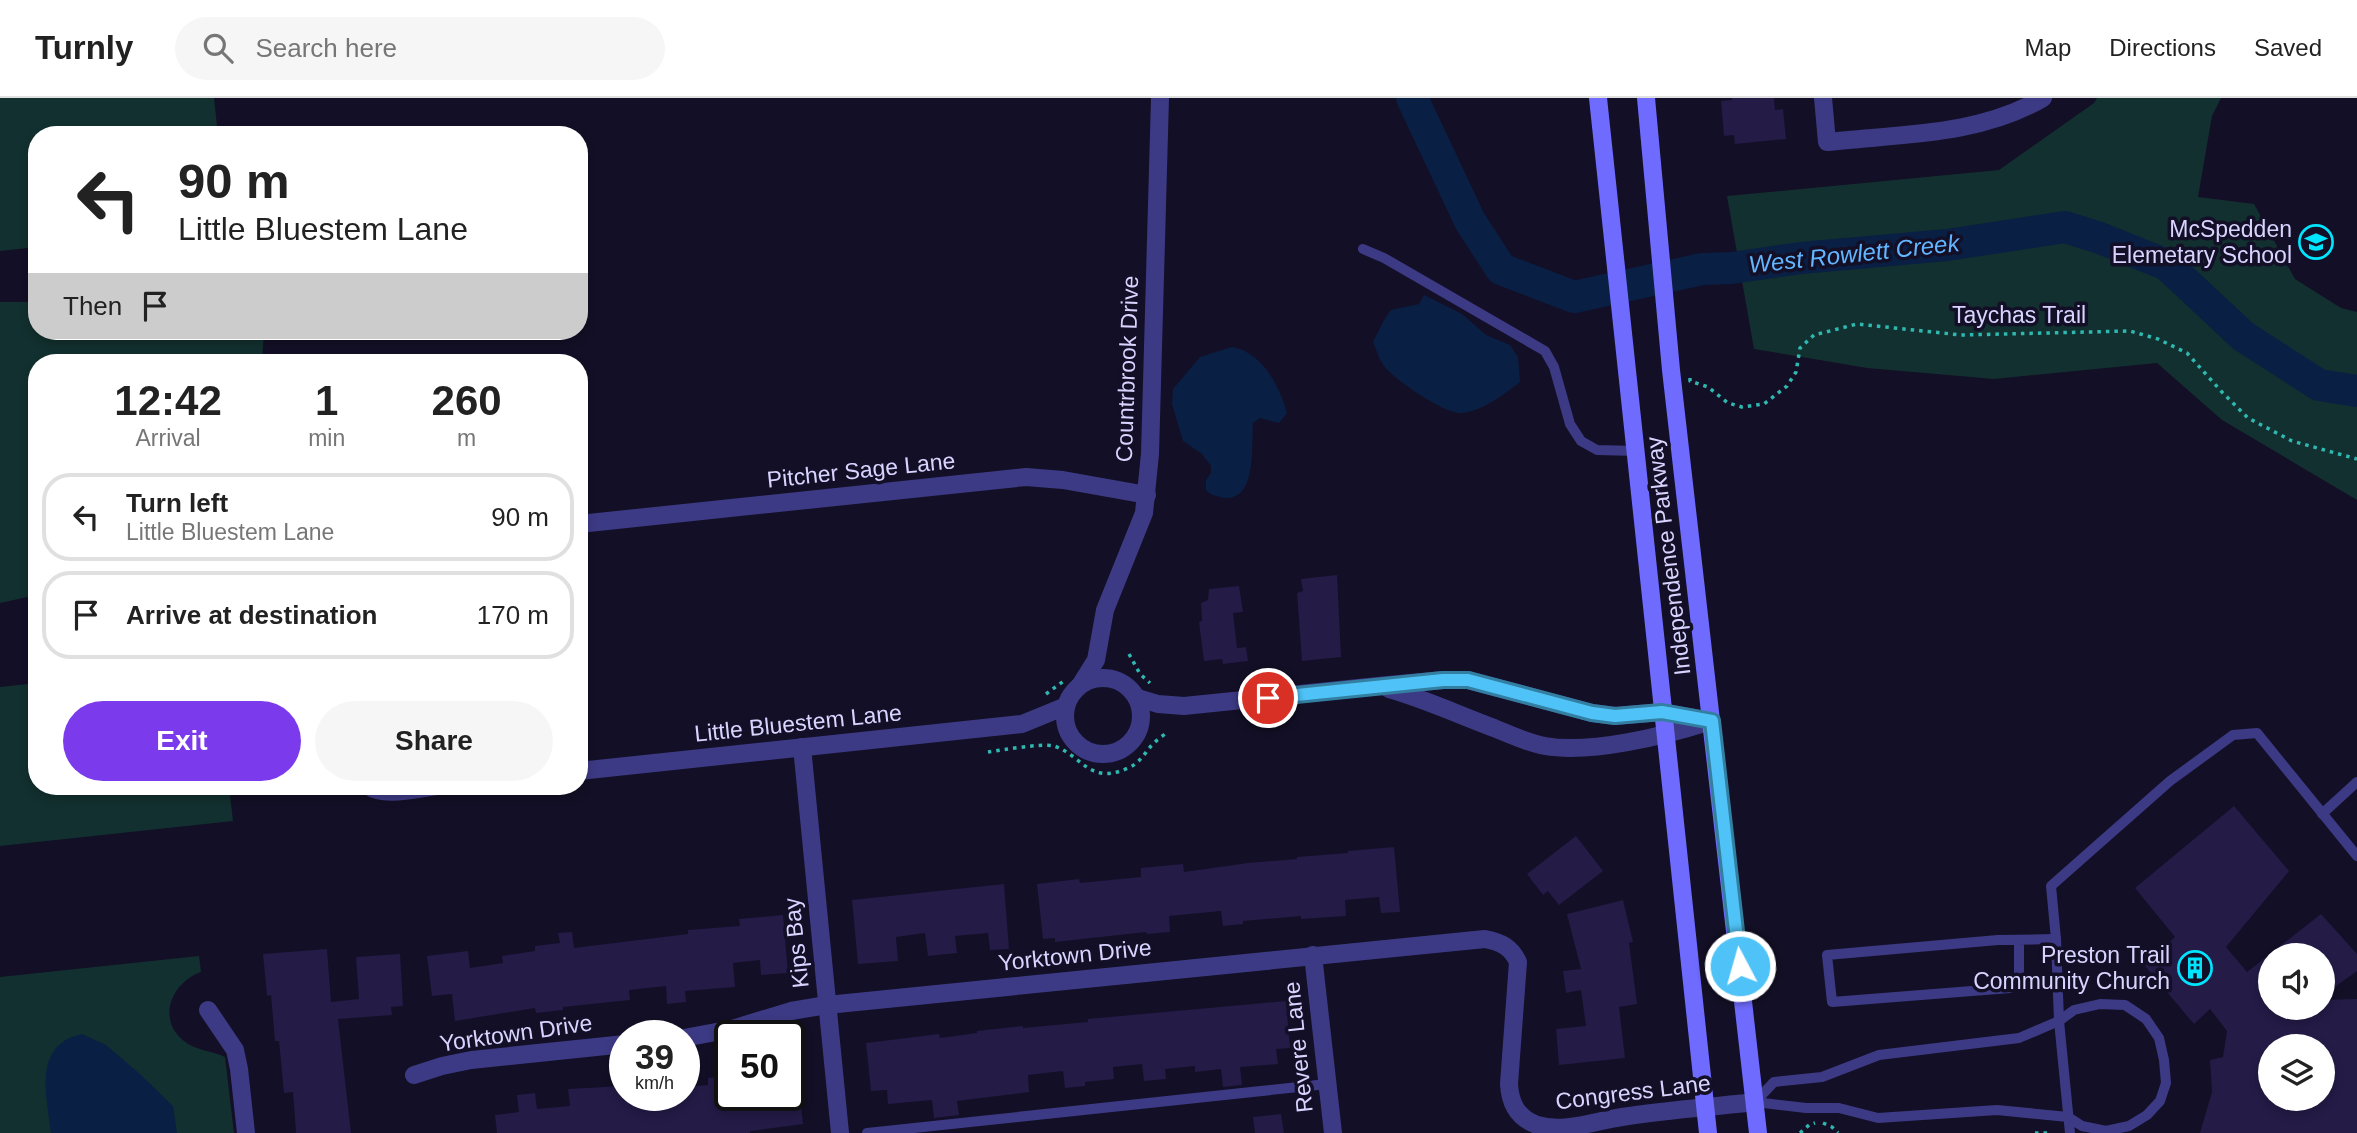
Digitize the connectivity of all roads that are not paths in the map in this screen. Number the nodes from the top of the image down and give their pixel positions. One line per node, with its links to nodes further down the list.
1 (1160, 98): 8 (street, Countrbrook Drive)
2 (1598, 98): 7 (main road, Independence Parkway)
3 (1646, 98): 18 (main road, Independence Parkway)
4 (1823, 98): 5 (street)
5 (2043, 98)
6 (1363, 249): 7 (lane)
7 (1636, 451): 17 (main road, Independence Parkway)
8 (1147, 495): 9 (street, Pitcher Sage Lane); 10 (street, Countrbrook Drive)
9 (588, 523)
10 (1102, 634): 11 (street, Countrbrook Drive); 12 (street, Countrbrook Drive)
11 (1119, 680): 12 (street); 14 (street)
12 (1080, 684): 15 (street)
13 (1378, 686): 16 (street); 17 (street); 21 (street)
14 (1138, 698): 16 (street); 20 (street)
15 (1066, 706): 19 (street, Little Bluestem Lane); 22 (street)
16 (1184, 706): 20 (street)
17 (1662, 712): 18 (street); 21 (main road, Independence Parkway)
18 (1712, 721): 21 (street); 38 (main road, Independence Parkway)
19 (1022, 724): 22 (street, Little Bluestem Lane); 23 (street, Little Bluestem Lane)
20 (1137, 735): 22 (street)
21 (1665, 736): 39 (main road, Independence Parkway)
22 (1074, 741)
23 (802, 747): 24 (street, Little Bluestem Lane); 31 (street, Kips Bay)
24 (588, 770)
25 (2357, 782): 26 (lane)
26 (2322, 814): 27 (lane); 28 (lane)
27 (2355, 851)
28 (2056, 939): 29 (lane); 33 (lane)
29 (2019, 940): 29 (lane)
30 (1313, 955): 31 (street, Yorktown Drive); 37 (street, Revere Lane); 40 (street, Yorktown Drive)
31 (827, 1005): 34 (street, Yorktown Drive); 45 (street, Kips Bay)
32 (208, 1010): 44 (street)
33 (2059, 1021): 38 (lane); 41 (lane); 41 (lane)
34 (700, 1035)
35 (609, 1046): 36 (street, Yorktown Drive)
36 (414, 1075)
37 (1327, 1084): 46 (lane); 47 (street, Revere Lane)
38 (1755, 1102): 39 (street, Congress Lane); 41 (lane); 49 (main road, Independence Parkway)
39 (1706, 1108): 42 (street, Congress Lane); 48 (main road, Independence Parkway)
40 (1519, 1115): 43 (street, Congress Lane)
41 (2068, 1117): 50 (lane)
42 (1593, 1128): 43 (street, Congress Lane)
43 (1545, 1130)
44 (246, 1133)
45 (840, 1133)
46 (867, 1133)
47 (1333, 1133)
48 (1708, 1133)
49 (1758, 1133)
50 (2070, 1133)

